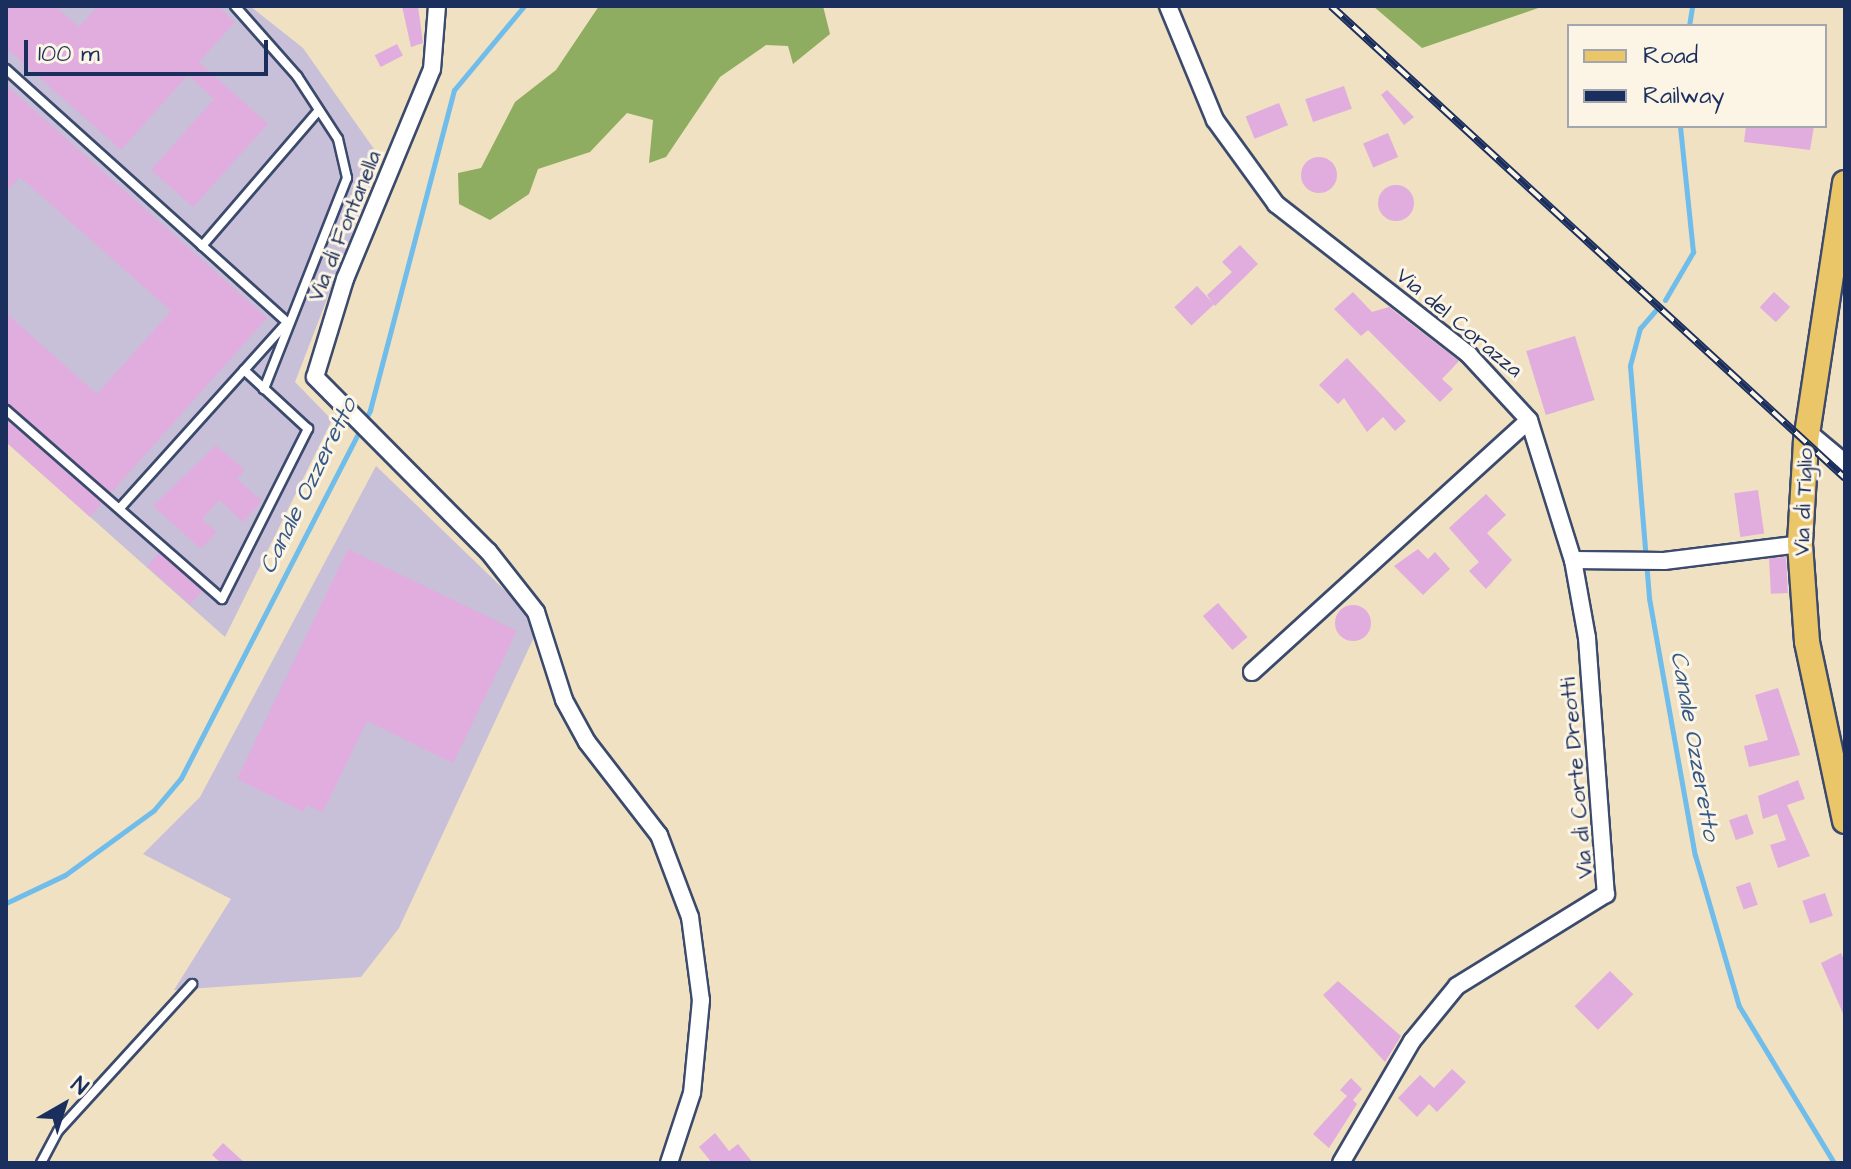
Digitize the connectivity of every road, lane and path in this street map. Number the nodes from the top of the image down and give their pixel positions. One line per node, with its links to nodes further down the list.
1 (235, 6): 5 (lane)
2 (437, 6): 22 (street, Via di Fontanella)
3 (1168, 6): 12 (street, Via del Corazza)
4 (6, 69): 7 (lane)
5 (319, 110): 7 (lane); 8 (lane)
6 (1845, 183): 13 (main road, Via di Tiglio)
7 (202, 246): 8 (lane)
8 (287, 322): 9 (lane); 10 (lane)
9 (244, 370): 10 (lane); 15 (lane)
10 (264, 389): 15 (lane)
11 (6, 410): 15 (lane)
12 (1529, 420): 17 (street, Via del Corazza); 18 (street)
13 (1807, 431): 14 (street); 16 (main road, Via di Tiglio)
14 (1845, 463)
15 (120, 508)
16 (1800, 544): 17 (street); 19 (main road, Via di Tiglio)
17 (1573, 560): 23 (street, Via di Corte Dreotti)
18 (1252, 672)
19 (1845, 821)
20 (192, 984): 21 (lane)
21 (41, 1163)
22 (669, 1163)
23 (1341, 1163)

